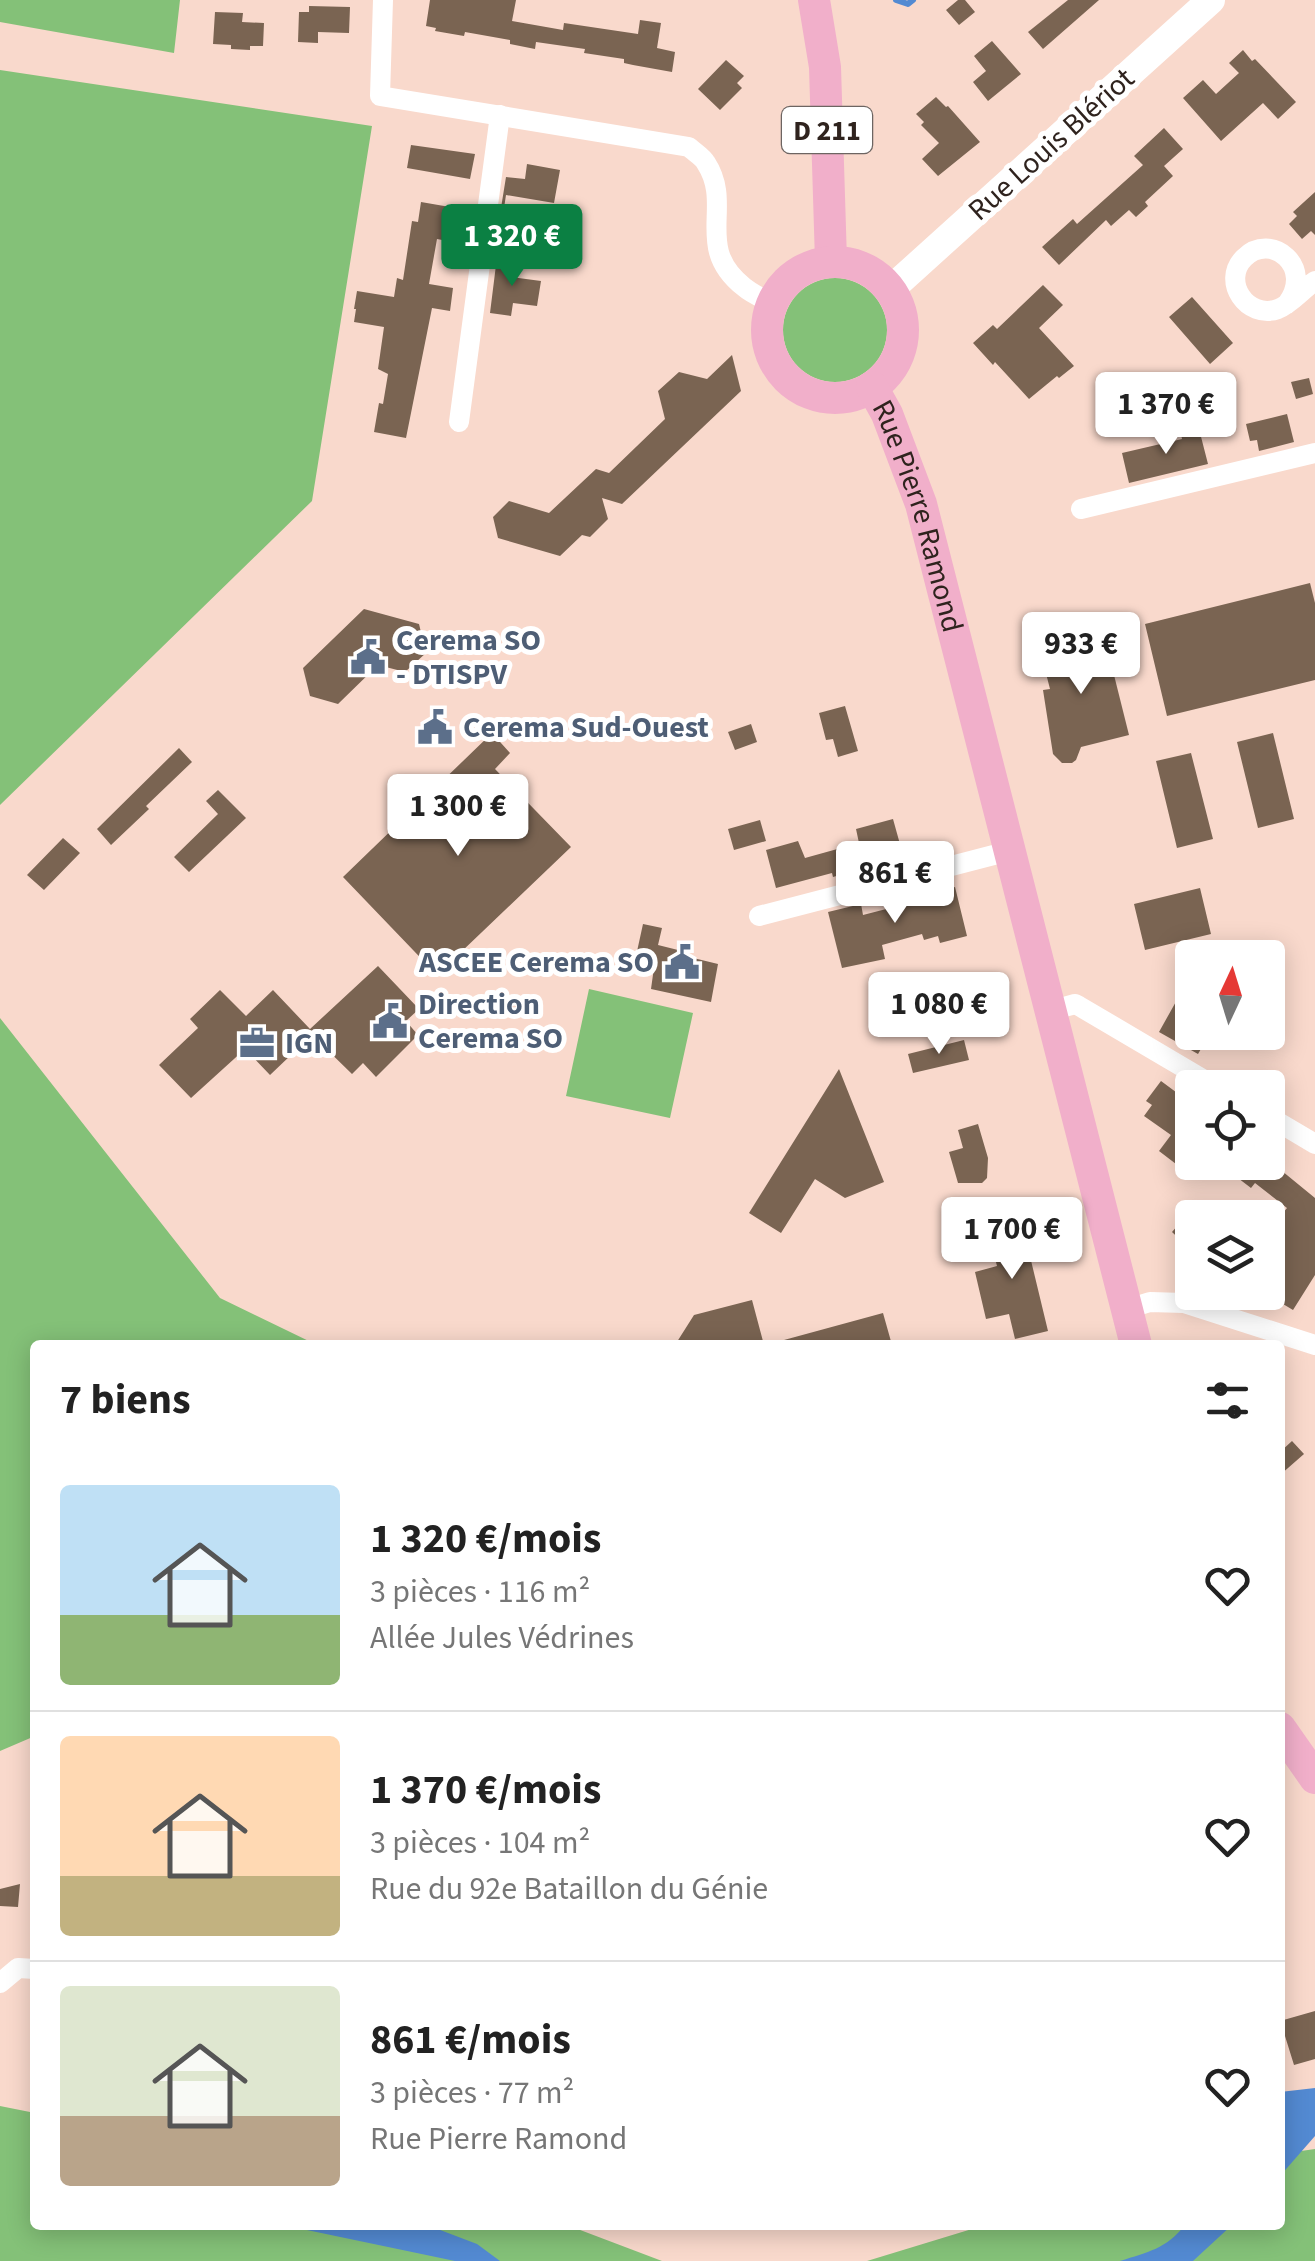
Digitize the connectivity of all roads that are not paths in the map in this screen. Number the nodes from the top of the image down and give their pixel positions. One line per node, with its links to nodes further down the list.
1 (383, 0): 4 (street)
2 (814, 0): 5 (main road, D 211)
3 (1211, 0): 7 (street, Rue Louis Blériot)
4 (500, 114): 8 (street); 11 (street)
5 (831, 261): 7 (main road); 8 (main road)
6 (1315, 281): 9 (street)
7 (890, 289): 10 (main road)
8 (772, 302): 10 (main road)
9 (1287, 304)
10 (872, 388): 14 (main road, Rue Pierre Ramond)
11 (460, 422)
12 (1315, 453): 13 (street)
13 (1082, 509)
14 (1008, 851): 15 (street); 16 (main road, Rue Pierre Ramond)
15 (759, 916)
16 (1050, 1011): 17 (street); 20 (main road, Rue Pierre Ramond)
17 (1187, 1070)
18 (1285, 1126): 19 (street)
19 (1315, 1144)
20 (1126, 1309): 21 (main road, Rue Pierre Ramond); 22 (street)
21 (1135, 1340)
22 (1315, 1345)
23 (1285, 1735): 24 (main road)
24 (1314, 1776)
25 (30, 1969): 26 (street)
26 (0, 1983)

